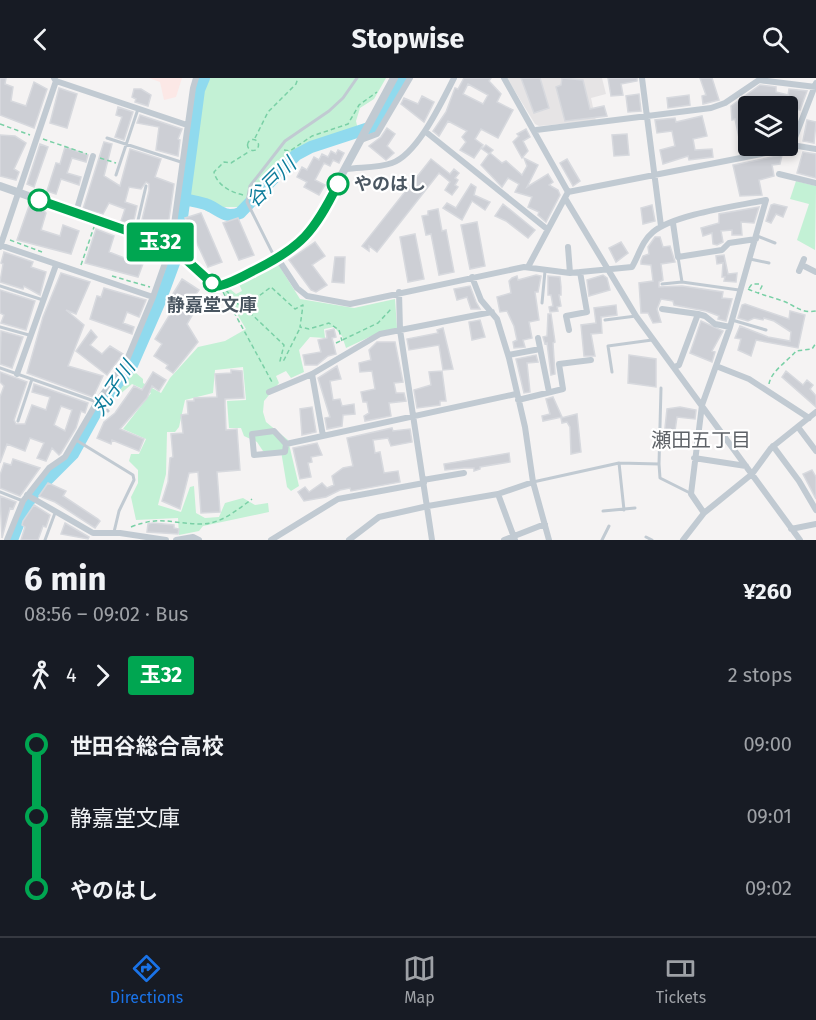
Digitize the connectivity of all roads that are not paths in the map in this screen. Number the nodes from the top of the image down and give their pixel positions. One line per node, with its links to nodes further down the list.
1 (196, 78): 12 (street)
2 (357, 78): 44 (lane)
3 (394, 78): 17 (street)
4 (410, 78): 17 (street)
5 (454, 78): 15 (street)
6 (504, 78): 13 (street)
7 (642, 78): 11 (street)
8 (55, 80): 10 (street); 31 (street)
9 (816, 86): 11 (street); 14 (street)
10 (138, 109): 12 (street); 18 (lane)
11 (648, 117): 13 (street); 25 (street)
12 (187, 125): 23 (street)
13 (536, 130): 32 (street)
14 (798, 130)
15 (426, 132): 24 (street); 36 (street)
16 (107, 138): 18 (lane)
17 (361, 140): 24 (street)
18 (126, 144): 23 (lane); 27 (lane)
19 (798, 146): 20 (street)
20 (816, 149)
21 (738, 155): 25 (street)
22 (93, 156): 33 (street)
23 (183, 162): 42 (street)
24 (346, 169): 44 (street)
25 (654, 174): 32 (street); 35 (street)
26 (779, 174): 28 (street)
27 (116, 175)
28 (816, 183)
29 (0, 186): 31 (street)
30 (147, 186): 37 (lane)
31 (18, 193): 33 (street); 40 (street)
32 (566, 195): 36 (street); 51 (street)
33 (76, 212): 37 (street)
34 (673, 223): 35 (street); 38 (street); 43 (street)
35 (661, 226): 51 (street)
36 (547, 229): 49 (street)
37 (135, 233): 42 (street)
38 (756, 238): 39 (lane); 43 (street); 45 (street)
39 (776, 243)
40 (0, 246): 47 (street)
41 (568, 247): 53 (street)
42 (175, 249): 44 (street); 61 (street)
43 (678, 258): 56 (lane)
44 (277, 259): 60 (street)
45 (750, 259): 46 (lane); 59 (street)
46 (769, 263)
47 (56, 265): 61 (street); 62 (street)
48 (802, 265): 54 (street)
49 (528, 267): 50 (street); 55 (street)
50 (545, 270): 53 (street); 63 (lane)
51 (608, 271): 52 (street); 67 (street)
52 (580, 272): 53 (street); 72 (street)
53 (570, 273)
54 (816, 273)
55 (472, 277): 60 (street); 65 (street)
56 (682, 282): 57 (lane); 59 (lane)
57 (662, 284)
58 (0, 286): 62 (lane)
59 (741, 288): 69 (street)
60 (399, 292): 71 (street)
61 (153, 297): 91 (street)
62 (43, 300): 74 (street)
63 (542, 303)
64 (662, 309): 66 (street)
65 (492, 312): 71 (street); 78 (street)
66 (698, 314): 69 (street); 81 (street)
67 (636, 316): 68 (lane); 76 (street)
68 (605, 320)
69 (731, 324): 73 (lane); 80 (street)
70 (0, 327): 74 (lane)
71 (400, 330): 85 (street); 95 (street)
72 (569, 330)
73 (766, 330)
74 (31, 336): 84 (street)
75 (538, 338): 77 (street)
76 (654, 340): 81 (street); 83 (lane)
77 (540, 350): 78 (street); 89 (street)
78 (508, 355): 90 (street)
79 (591, 360): 89 (street)
80 (717, 366): 92 (street); 96 (street)
81 (675, 367): 92 (street)
82 (0, 369): 84 (lane)
83 (612, 372)
84 (17, 374): 86 (lane)
85 (312, 374): 88 (street); 99 (street)
86 (32, 379): 91 (lane); 97 (lane)
87 (661, 388): 106 (lane)
88 (272, 391)
89 (549, 392): 90 (street)
90 (517, 397): 95 (street); 111 (street)
91 (98, 403): 93 (lane); 100 (street)
92 (702, 405): 104 (street); 107 (street)
93 (107, 410)
94 (816, 412): 96 (street)
95 (414, 416): 99 (street); 110 (street)
96 (809, 418): 98 (street)
97 (18, 421)
98 (798, 427): 102 (street); 103 (street)
99 (323, 435): 101 (street)
100 (76, 440): 115 (street); 127 (lane)
101 (286, 444): 101 (street)
102 (773, 446): 109 (street); 119 (street)
103 (816, 451)
104 (694, 458): 107 (street); 114 (street)
105 (619, 463): 106 (lane); 111 (lane); 118 (lane)
106 (659, 464): 114 (lane)
107 (746, 466): 109 (street)
108 (464, 473): 110 (street)
109 (752, 474): 122 (street); 126 (street)
110 (424, 482): 116 (street); 135 (street)
111 (533, 482): 113 (street); 123 (street)
112 (0, 492): 115 (lane)
113 (498, 494): 116 (street); 129 (street)
114 (692, 494): 122 (street)
115 (27, 498): 120 (street); 130 (street)
116 (428, 506): 136 (street); 137 (street)
117 (635, 508): 118 (lane)
118 (624, 510): 121 (lane)
119 (816, 510)
120 (56, 511): 127 (street); 131 (lane)
121 (603, 511)
122 (704, 513): 142 (street)
123 (545, 524): 129 (street); 139 (street)
124 (816, 524): 126 (street)
125 (609, 526): 140 (lane)
126 (791, 529): 143 (street)
127 (113, 537): 132 (street)
128 (646, 537): 141 (lane)
129 (514, 538): 138 (street)
130 (7, 540)
131 (45, 540)
132 (166, 540)
133 (176, 540): 134 (street)
134 (199, 540)
135 (271, 540)
136 (349, 540)
137 (432, 540)
138 (504, 540)
139 (549, 540)
140 (602, 540)
141 (652, 540)
142 (683, 540)
143 (800, 540)

